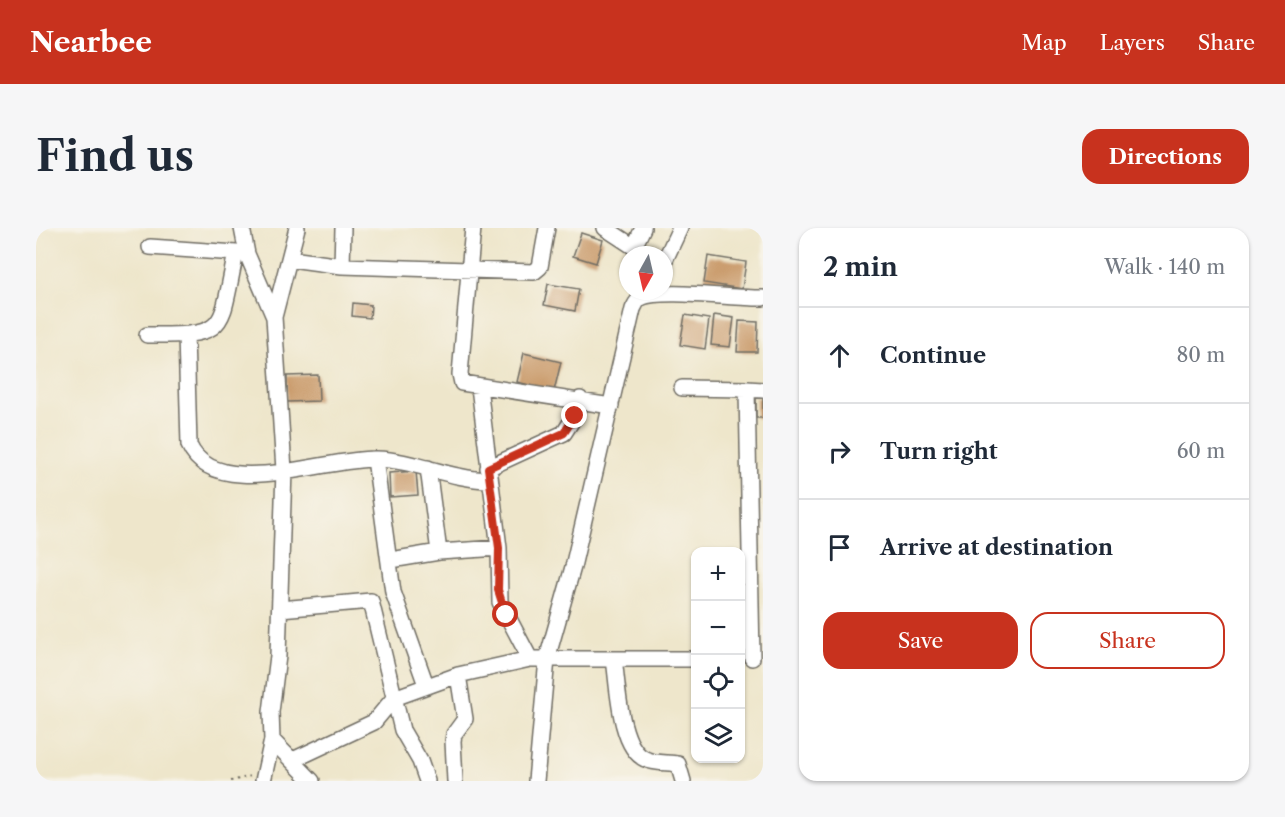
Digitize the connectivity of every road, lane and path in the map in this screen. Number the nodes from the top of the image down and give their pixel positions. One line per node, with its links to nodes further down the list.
1 (242, 228): 13 (street)
2 (297, 228): 14 (street)
3 (343, 228): 15 (street)
4 (473, 228): 16 (street)
5 (547, 228): 16 (street)
6 (605, 228): 9 (street)
7 (643, 228): 10 (street)
8 (680, 228): 11 (street)
9 (629, 246)
10 (638, 246)
11 (672, 246)
12 (150, 247): 13 (street)
13 (242, 254): 20 (street); 22 (street)
14 (291, 259): 15 (street); 20 (street)
15 (342, 266): 16 (street)
16 (469, 269): 23 (street)
17 (673, 289): 18 (street)
18 (763, 298)
19 (638, 300): 28 (street)
20 (274, 316): 31 (street)
21 (147, 335): 22 (street)
22 (186, 335): 31 (street)
23 (478, 387): 27 (street); 32 (street)
24 (682, 388): 25 (street)
25 (747, 389): 26 (street); 39 (street)
26 (763, 390)
27 (580, 399): 28 (street); 32 (street)
28 (611, 406): 41 (street)
29 (375, 459): 30 (street); 31 (street); 35 (street)
30 (428, 468): 32 (street); 34 (street)
31 (284, 470): 38 (street)
32 (488, 474): 33 (street)
33 (499, 548): 34 (street); 40 (street)
34 (439, 552): 35 (street)
35 (391, 560): 36 (street)
36 (393, 592): 37 (street); 45 (street)
37 (371, 601): 38 (street); 46 (street)
38 (280, 609): 47 (street)
39 (752, 658)
40 (530, 659): 41 (street); 44 (street)
41 (547, 659): 42 (street); 54 (street)
42 (614, 659): 43 (street); 55 (street)
43 (691, 659)
44 (458, 675): 45 (street); 53 (street)
45 (426, 685): 46 (street)
46 (394, 698): 48 (street); 52 (street)
47 (272, 740): 48 (street); 49 (street)
48 (293, 760): 51 (street)
49 (265, 777): 50 (path)
50 (231, 781)
51 (312, 781)
52 (427, 781)
53 (455, 781)
54 (536, 781)
55 (683, 781)

